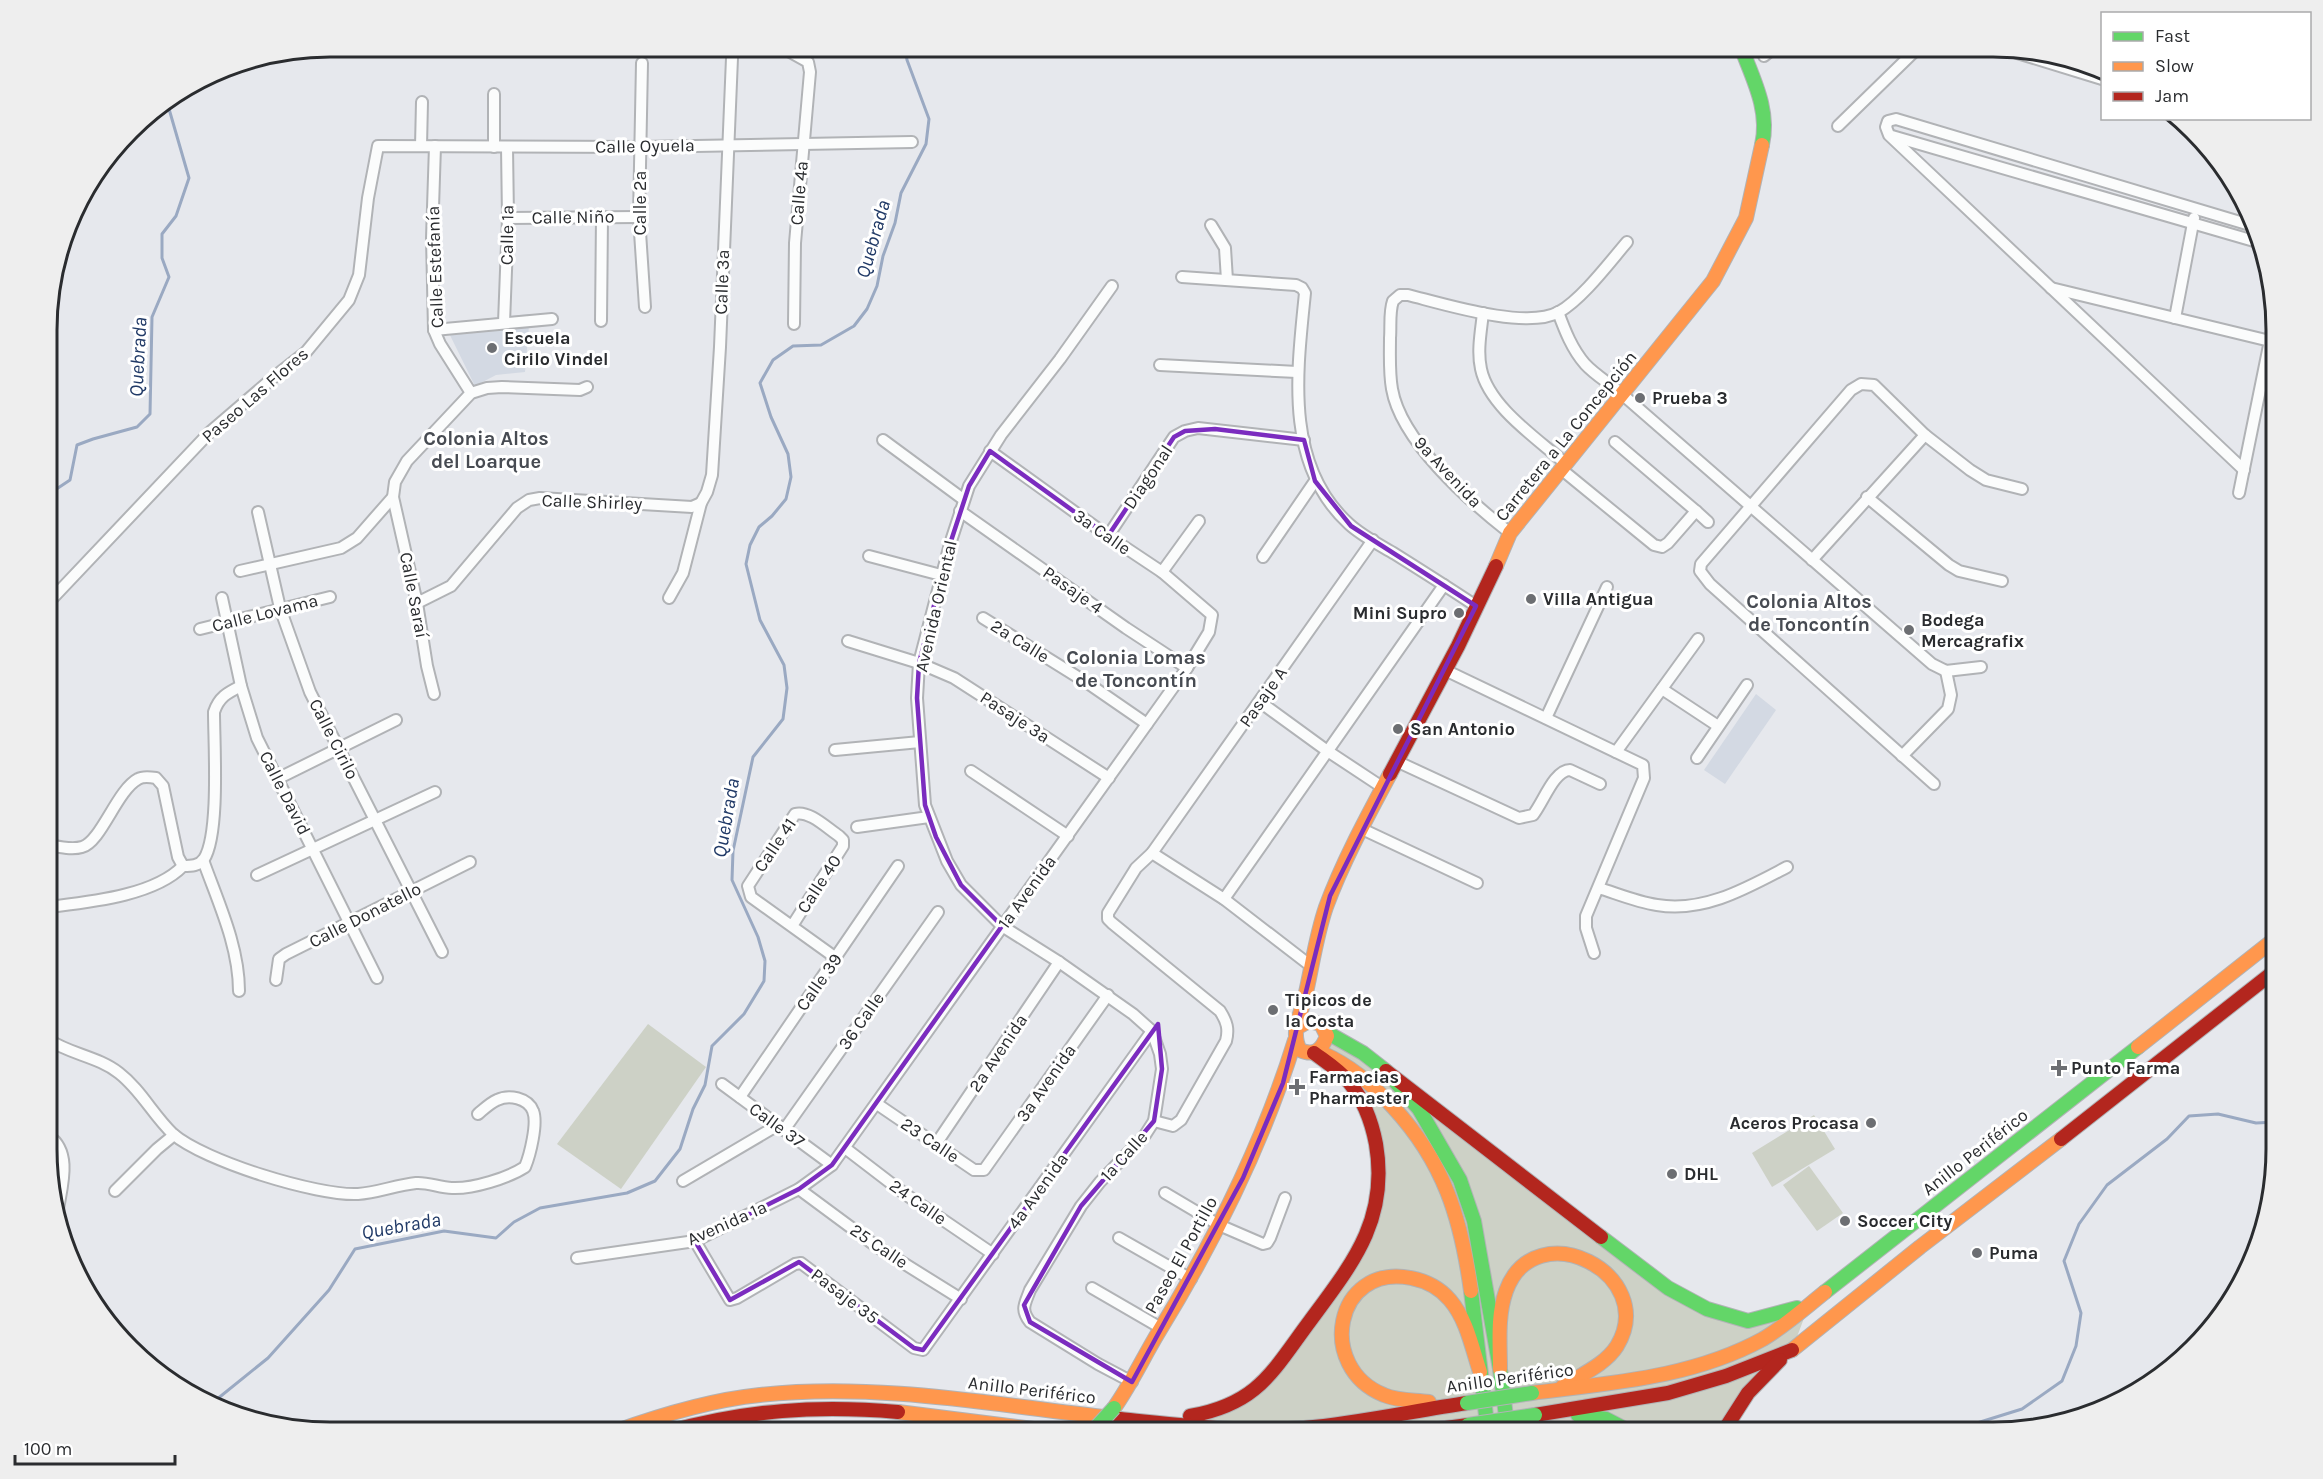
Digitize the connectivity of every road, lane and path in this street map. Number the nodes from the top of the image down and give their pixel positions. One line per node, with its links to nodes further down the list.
1 (800, 57): 12 (street, Calle 4a)
2 (1745, 57): 49 (main road, Carretera a La Concepción)
3 (1908, 57): 10 (street)
4 (732, 58): 14 (street, Calle 3a)
5 (642, 63): 20 (street, Calle 2a)
6 (2050, 63): 7 (street)
7 (2091, 75)
8 (494, 94): 18 (street)
9 (422, 102): 16 (street)
10 (1838, 126)
11 (1889, 135): 21 (street); 26 (street); 33 (street)
12 (803, 142): 13 (street, Calle Oyuela); 14 (street, Calle Oyuela); 41 (street, Calle 4a)
13 (912, 142)
14 (727, 144): 20 (street, Calle Oyuela); 63 (street, Calle 3a)
15 (378, 146): 16 (street, Calle Oyuela); 83 (street, Paseo Las Flores)
16 (421, 146): 17 (street, Calle Oyuela)
17 (435, 146): 18 (street, Calle Oyuela); 42 (street, Calle Estefanía)
18 (494, 147): 19 (street, Calle Oyuela)
19 (507, 147): 20 (street, Calle Oyuela); 24 (street, Calle 1a)
20 (641, 147): 23 (street, Calle 2a)
21 (2196, 209): 25 (street); 26 (street)
22 (602, 217): 23 (street, Calle Niño); 24 (street, Calle Niño); 39 (street)
23 (639, 217): 34 (street, Calle 2a)
24 (508, 218): 40 (street, Calle 1a)
25 (2244, 223)
26 (2193, 224): 28 (street); 37 (street)
27 (1211, 225): 31 (street)
28 (2251, 240)
29 (1627, 242): 35 (street)
30 (1182, 277): 31 (street)
31 (1227, 280): 46 (street)
32 (1112, 286): 54 (street, Avenida Oriental)
33 (2050, 288): 37 (street); 56 (street)
34 (645, 307)
35 (1558, 312): 36 (street); 49 (street)
36 (1483, 313): 55 (street); 70 (street, 9a Avenida)
37 (2175, 318): 43 (street)
38 (552, 319): 40 (street)
39 (601, 321)
40 (504, 323): 42 (street)
41 (794, 324)
42 (435, 330): 48 (street, Calle Estefanía)
43 (2266, 340)
44 (2266, 361): 56 (street)
45 (1160, 365): 46 (street)
46 (1297, 372): 52 (street)
47 (587, 387): 48 (street)
48 (471, 393): 60 (street)
49 (1623, 395): 55 (main road, Carretera a La Concepción); 64 (street)
50 (1925, 435): 58 (street); 61 (street); 64 (street)
51 (883, 440): 62 (street)
52 (1304, 440): 57 (street); 71 (street, Diagonal)
53 (1615, 442): 66 (street)
54 (990, 451): 62 (street, Avenida Oriental); 71 (street, 3a Calle)
55 (1564, 466): 66 (street); 70 (main road, Carretera a La Concepción)
56 (2244, 470): 59 (street)
57 (1315, 481): 72 (street); 74 (street)
58 (2022, 489)
59 (2239, 494)
60 (393, 497): 76 (street); 87 (street, Calle Saraí)
61 (1867, 497): 75 (street); 80 (street)
62 (963, 499): 65 (street, Avenida Oriental)
63 (701, 503): 86 (street, Calle 3a); 87 (street, Calle Shirley)
64 (1750, 506): 75 (street); 115 (street)
65 (960, 511): 79 (street, Avenida Oriental); 98 (street, Pasaje 4)
66 (1696, 511): 69 (street)
67 (258, 512): 76 (street, Calle Cirilo)
68 (1199, 521): 78 (street)
69 (1708, 522)
70 (1510, 533): 88 (main road, Carretera a La Concepción)
71 (1108, 536): 78 (street, 3a Calle)
72 (1373, 540): 81 (street); 105 (street, Pasaje A)
73 (869, 556): 79 (street)
74 (1263, 557)
75 (1812, 560): 100 (street)
76 (272, 564): 77 (street); 89 (street, Calle Cirilo)
77 (240, 571)
78 (1162, 572): 90 (street, 3a Calle)
79 (941, 575): 96 (street, Avenida Oriental)
80 (2002, 581)
81 (1444, 585): 88 (street); 113 (street)
82 (1607, 587): 106 (street)
83 (57, 594)
84 (330, 597): 89 (street, Calle Lovama)
85 (222, 598): 92 (street, Calle David)
86 (669, 598)
87 (417, 603): 104 (street, Calle Saraí)
88 (1476, 606): 99 (main road, Carretera a La Concepción)
89 (280, 608): 92 (street, Calle Lovama); 111 (street, Calle Cirilo)
90 (1212, 615): 98 (street, 1a Avenida)
91 (983, 618): 108 (street, 2a Calle)
92 (227, 621): 93 (street, Calle Lovama); 102 (street, Calle David)
93 (200, 629)
94 (1698, 639): 103 (street)
95 (848, 641): 96 (street, Pasaje 3a)
96 (919, 663): 110 (street, Avenida Oriental); 119 (street, Pasaje 3a)
97 (1981, 667): 100 (street)
98 (1187, 668): 108 (street, 1a Avenida)
99 (1445, 670): 106 (street); 117 (main road, Carretera a La Concepción)
100 (1946, 671): 115 (street)
101 (1747, 685): 109 (street)
102 (241, 686): 120 (street, Calle David); 134 (street)
103 (1662, 689): 109 (street); 114 (street)
104 (434, 694)
105 (1260, 702): 113 (street); 133 (street, Pasaje A)
106 (1546, 718): 114 (street)
107 (396, 720): 111 (street)
108 (1148, 724): 119 (street, 1a Avenida)
109 (1718, 726): 116 (street)
110 (920, 742): 112 (street); 125 (street, Avenida Oriental)
111 (338, 748): 120 (street); 126 (street, Calle Cirilo)
112 (835, 750)
113 (1326, 750): 123 (street); 143 (street)
114 (1616, 752): 141 (street)
115 (1902, 756): 122 (street)
116 (1697, 758)
117 (1396, 761): 121 (street); 123 (main road, Carretera a La Concepción)
118 (971, 771): 129 (street)
119 (1109, 778): 129 (street, 1a Avenida)
120 (278, 779): 132 (street, Calle David)
121 (1600, 784)
122 (1934, 784)
123 (1382, 786): 128 (main road, Carretera a La Concepción)
124 (435, 792): 126 (street)
125 (929, 817): 127 (street); 148 (street, Avenida Oriental)
126 (375, 820): 132 (street); 142 (street, Calle Cirilo)
127 (857, 827)
128 (1362, 829): 140 (street); 154 (main road, Carretera a La Concepción)
129 (1068, 836): 148 (street, 1a Avenida)
130 (843, 840): 147 (street, Calle 40); 147 (street, Calle 41)
131 (57, 846): 136 (street)
132 (313, 850): 139 (street); 146 (street, Calle David)
133 (1152, 853): 143 (street); 172 (street, 1a Calle)
134 (203, 860): 136 (street); 159 (street)
135 (470, 862): 142 (street, Calle Donatello)
136 (183, 866): 144 (street)
137 (898, 866): 152 (street, Calle 39)
138 (1787, 867): 141 (street)
139 (257, 876)
140 (1477, 883)
141 (1599, 888): 151 (street)
142 (410, 892): 146 (street, Calle Donatello); 150 (street, Calle Cirilo)
143 (1224, 899): 154 (street)
144 (57, 906)
145 (938, 912): 173 (street, 36 Calle)
146 (350, 921): 155 (street, Calle David); 157 (street, Calle Donatello)
147 (792, 926): 152 (street, Calle 41)
148 (1002, 926): 153 (street, Avenida Oriental); 170 (street, 1a Avenida)
149 (2266, 946): 194 (main road, Anillo Periférico)
150 (442, 952)
151 (1594, 953)
152 (836, 958): 169 (street, Calle 39)
153 (1059, 962): 160 (street, Avenida Oriental); 176 (street, 2a Avenida)
154 (1311, 966): 158 (main road, Carretera a La Concepción)
155 (377, 978)
156 (2266, 978): 197 (main road)
157 (276, 980)
158 (1309, 982): 161 (main road, Carretera a La Concepción); 163 (main road, Carretera a La Concepción)
159 (239, 991)
160 (1108, 995): 162 (street, Avenida Oriental); 179 (street, 3a Avenida)
161 (1323, 1028): 163 (main road); 165 (main road); 166 (main road)
162 (1152, 1031): 172 (street); 189 (street, 4a Avenida)
163 (1297, 1033): 165 (main road); 167 (main road, Paseo El Portillo)
164 (57, 1045): 174 (street)
165 (1313, 1052): 167 (main road, Paseo El Portillo); 199 (main road); 204 (main road)
166 (1386, 1071): 194 (main road); 198 (main road)
167 (1282, 1083): 186 (main road, Paseo El Portillo)
168 (722, 1084): 169 (street, Calle 37)
169 (740, 1097): 173 (street, Calle 37)
170 (877, 1104): 176 (street, 23 Calle); 177 (street, 1a Avenida)
171 (478, 1114): 174 (street)
172 (1154, 1121): 200 (street, 1a Calle)
173 (781, 1127): 178 (street, Calle 37); 180 (street)
174 (174, 1135): 182 (street)
175 (57, 1141): 184 (street)
176 (936, 1144): 179 (street, 23 Calle)
177 (845, 1148): 178 (street, 1a Avenida); 189 (street, 24 Calle)
178 (832, 1165): 181 (street, Avenida 1a)
179 (984, 1170)
180 (683, 1180)
181 (799, 1189): 188 (street, Avenida 1a); 193 (street, 25 Calle)
182 (115, 1191)
183 (1165, 1193): 186 (street)
184 (61, 1194)
185 (1285, 1198): 186 (street)
186 (1219, 1225): 191 (main road, Paseo El Portillo)
187 (1119, 1238): 191 (street)
188 (695, 1241): 190 (street, Avenida 1a); 196 (street, Pasaje 35)
189 (993, 1254): 193 (street, 4a Avenida)
190 (577, 1258)
191 (1191, 1279): 195 (main road, Paseo El Portillo)
192 (1092, 1288): 195 (street)
193 (961, 1299): 196 (street, 4a Avenida)
194 (1809, 1305): 201 (main road, Anillo Periférico)
195 (1161, 1328): 200 (main road, Paseo El Portillo)
196 (923, 1350)
197 (1792, 1350): 203 (main road); 215 (main road)
198 (1500, 1369): 201 (main road); 213 (main road)
199 (1480, 1372): 202 (main road); 211 (main road)
200 (1132, 1382): 208 (main road, Paseo El Portillo, bridge)
201 (1559, 1389): 202 (main road, Anillo Periférico, bridge)
202 (1449, 1405): 210 (main road, Anillo Periférico)
203 (1552, 1412): 212 (main road, bridge); 214 (main road)
204 (1146, 1421): 205 (main road, Anillo Periférico); 209 (main road, Anillo Periférico)
205 (641, 1422)
206 (705, 1422): 207 (main road, Anillo Periférico)
207 (986, 1422)
208 (1101, 1422)
209 (1159, 1422)
210 (1349, 1422)
211 (1487, 1422)
212 (1488, 1422)
213 (1507, 1422)
214 (1614, 1422)
215 (1729, 1422)

